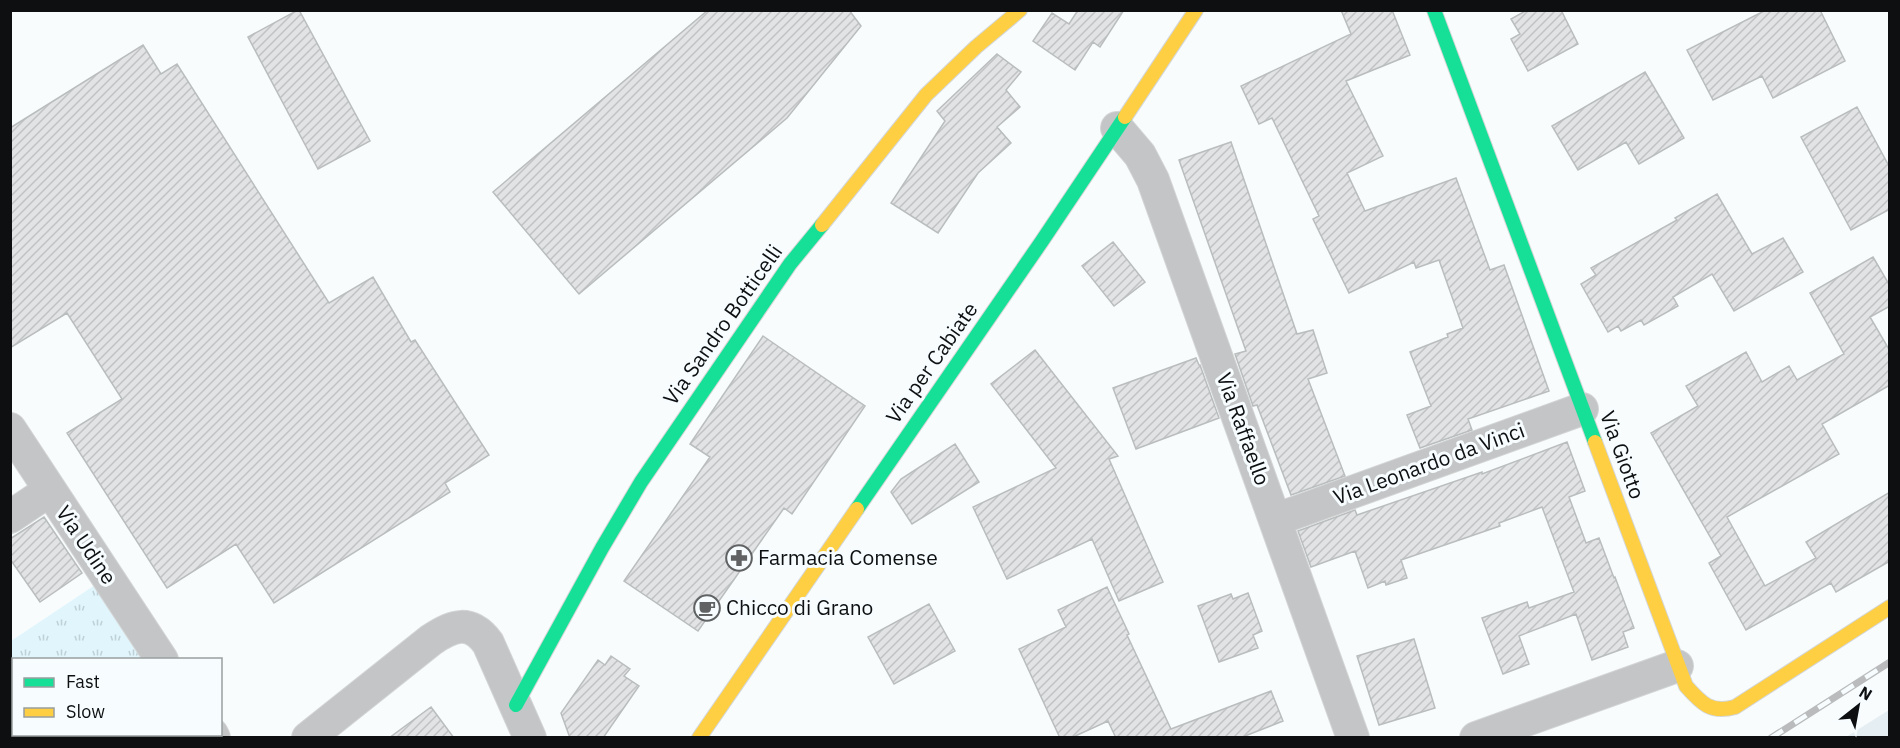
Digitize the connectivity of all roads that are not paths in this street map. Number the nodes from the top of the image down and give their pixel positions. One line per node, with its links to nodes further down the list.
1 (1020, 10): 13 (street, Via Sandro Botticelli)
2 (1196, 10): 4 (street, Via per Cabiate)
3 (1434, 10): 5 (street, Via Giotto)
4 (1118, 129): 9 (street, Via Raffaello); 16 (street, Via per Cabiate)
5 (1582, 409): 9 (street, Via Leonardo da Vinci); 12 (street, Via Giotto)
6 (10, 429): 7 (street, Via Udine)
7 (50, 490): 8 (street); 11 (street, Via Udine)
8 (10, 517)
9 (1275, 520): 17 (street, Via Raffaello)
10 (1890, 607): 12 (street, Via Giotto)
11 (161, 658)
12 (1677, 666): 18 (street)
13 (516, 705): 14 (street); 15 (street)
14 (308, 738)
15 (530, 738)
16 (699, 738)
17 (1353, 738)
18 (1476, 738)

